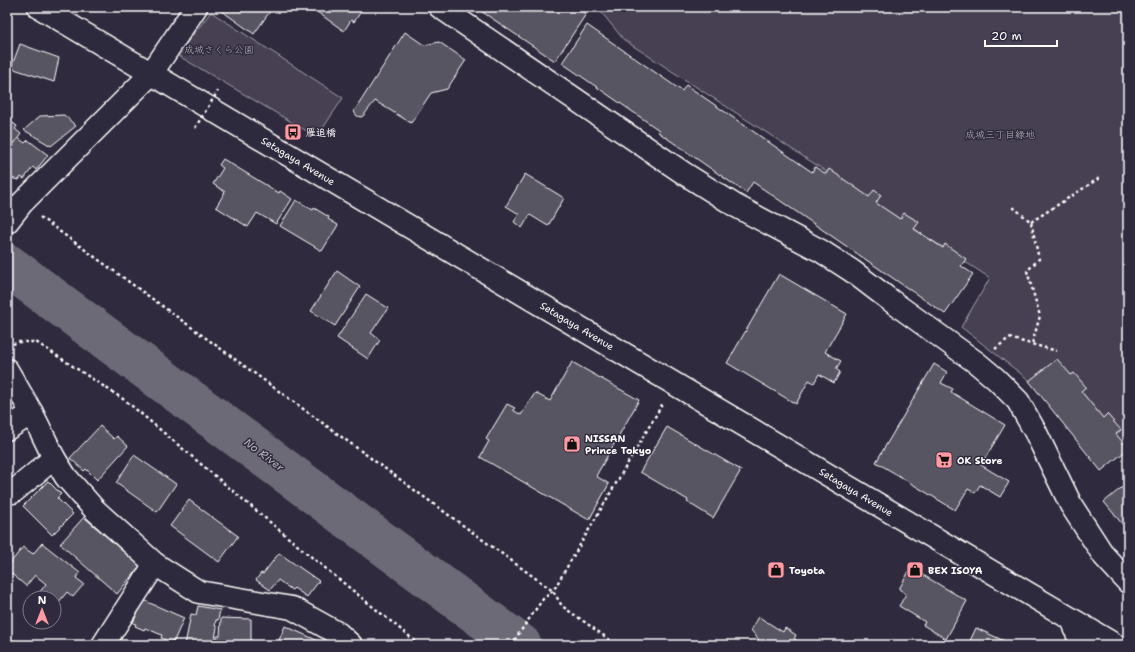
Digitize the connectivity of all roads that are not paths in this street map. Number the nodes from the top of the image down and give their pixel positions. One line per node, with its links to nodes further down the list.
1 (39, 7): 4 (street, Setagaya Avenue)
2 (196, 7): 4 (street)
3 (440, 7): 12 (street)
4 (151, 74): 5 (street); 13 (street, Setagaya Avenue)
5 (15, 212)
6 (7, 370): 7 (street)
7 (32, 413): 8 (street); 9 (street)
8 (7, 429)
9 (54, 458): 10 (street); 11 (street)
10 (13, 492)
11 (154, 564): 14 (street); 15 (street)
12 (1128, 582)
13 (1073, 621): 16 (street); 17 (street, Setagaya Avenue)
14 (103, 645)
15 (351, 645)
16 (1081, 645)
17 (1115, 645)

